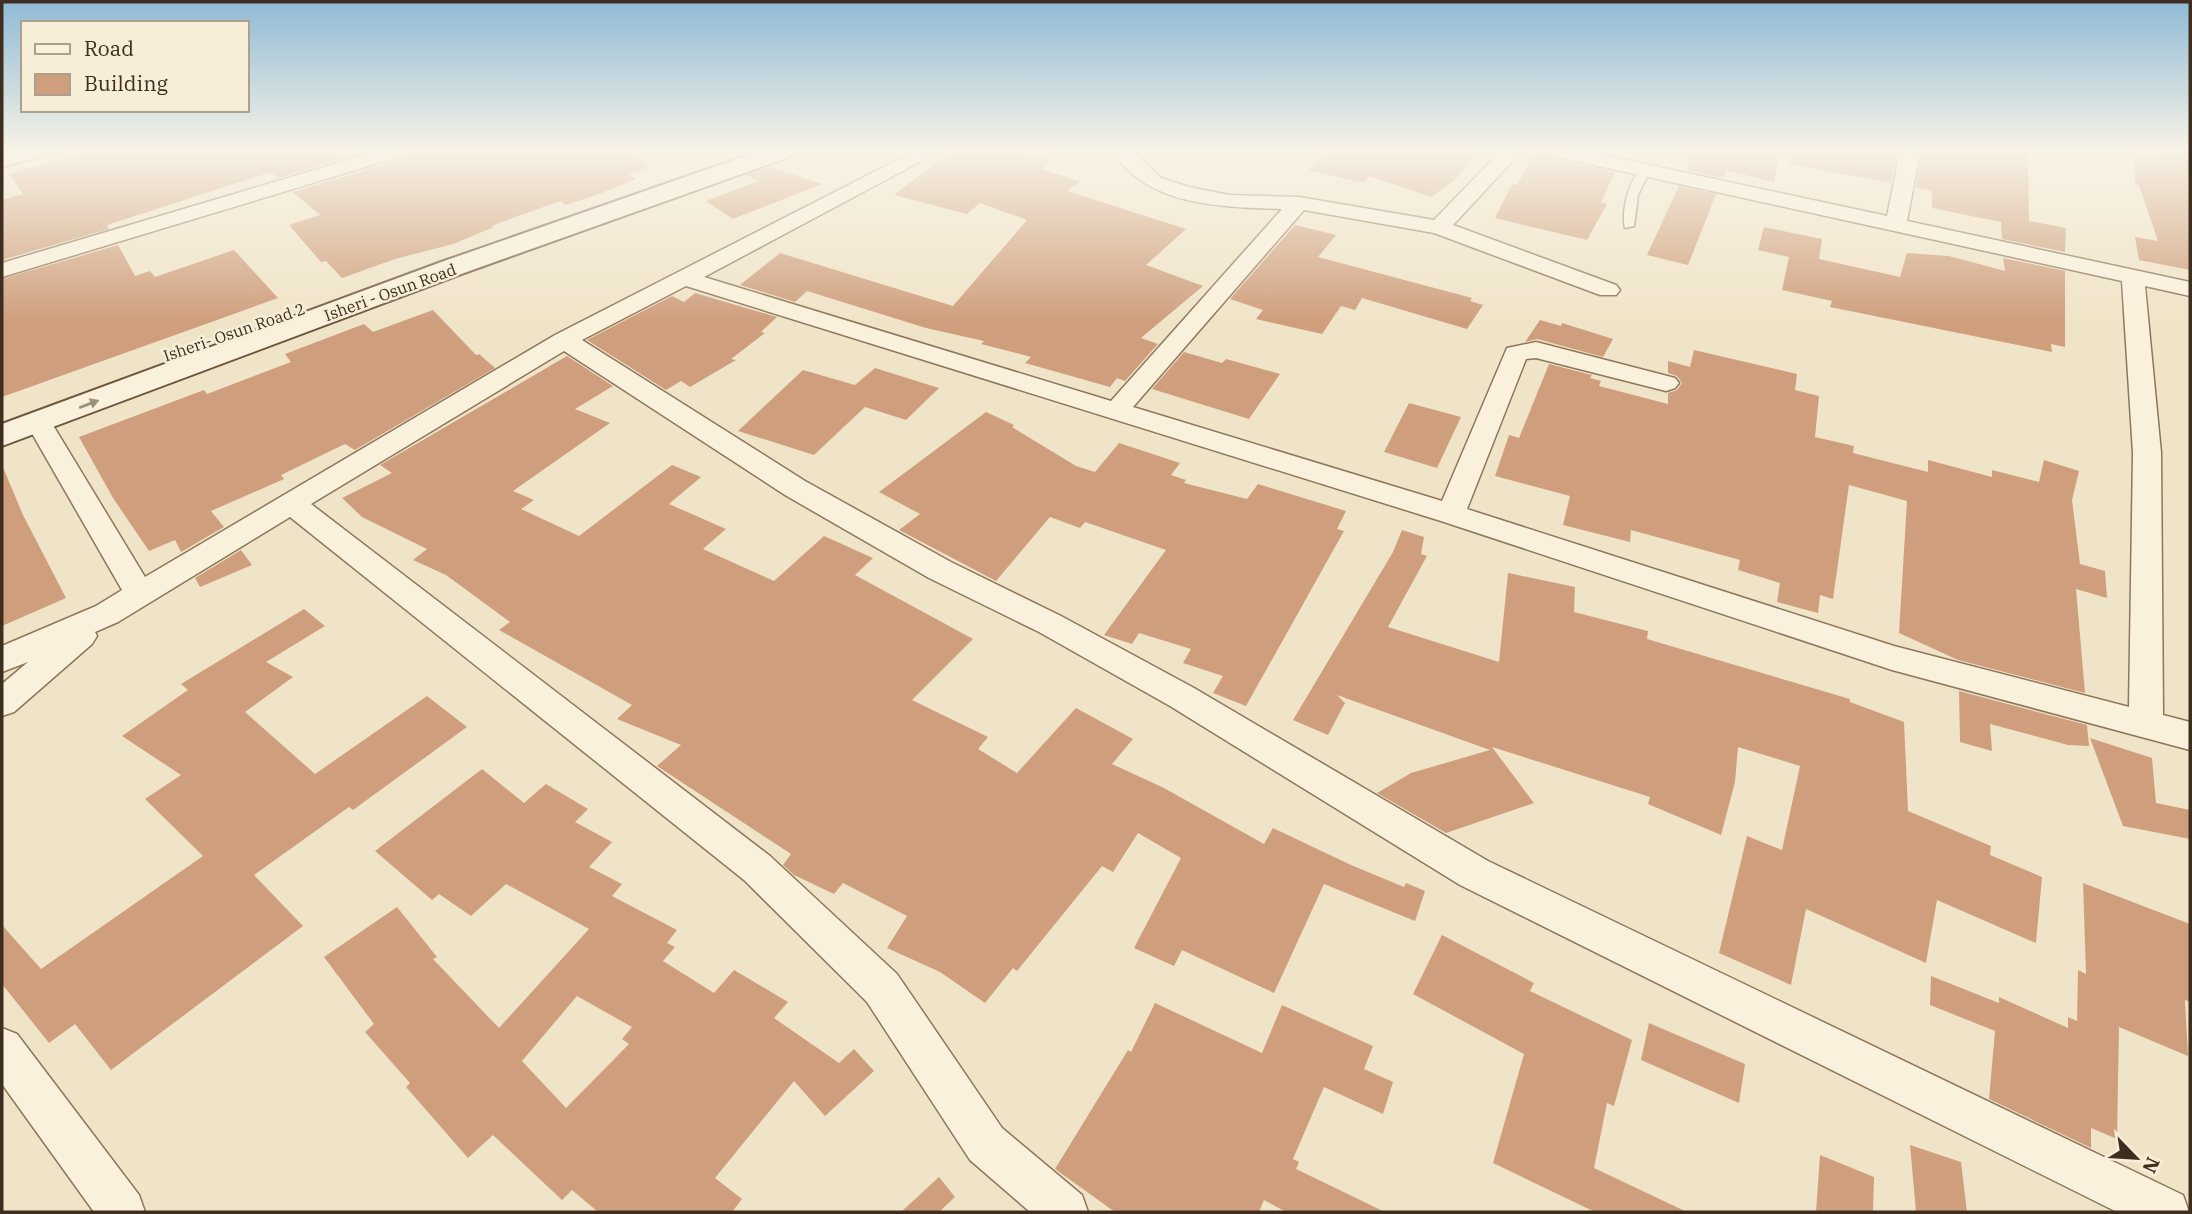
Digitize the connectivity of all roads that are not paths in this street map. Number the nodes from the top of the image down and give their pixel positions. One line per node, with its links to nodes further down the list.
1 (206, 209): 14 (street)
2 (583, 209): 22 (main road, Isheri- Osun Road 2)
3 (619, 209): 23 (main road, Isheri - Osun Road, one-way to 3)
4 (818, 209): 16 (street)
5 (1294, 209): 21 (street)
6 (1332, 209): 13 (street)
7 (1457, 209): 13 (street)
8 (1631, 209): 12 (lane)
9 (1836, 209): 11 (street)
10 (1899, 209): 11 (street)
11 (1896, 224): 15 (street)
12 (1629, 226)
13 (1439, 227): 18 (street)
14 (2, 270)
15 (2133, 277): 17 (street); 31 (street)
16 (683, 278): 19 (street); 21 (street)
17 (2190, 289)
18 (1608, 290)
19 (564, 340): 25 (street); 36 (street)
20 (1666, 383): 26 (street)
21 (1116, 411): 26 (street)
22 (2, 414)
23 (39, 423): 24 (main road, Isheri - Osun Road); 27 (street)
24 (2, 436)
25 (292, 504): 27 (street); 35 (street)
26 (1451, 514): 31 (street)
27 (140, 594): 28 (street)
28 (107, 614): 29 (street); 30 (street)
29 (2, 660)
30 (2, 703)
31 (2146, 723): 32 (street)
32 (2190, 736)
33 (2, 1049): 34 (street)
34 (122, 1212)
35 (1065, 1212)
36 (2166, 1212)

